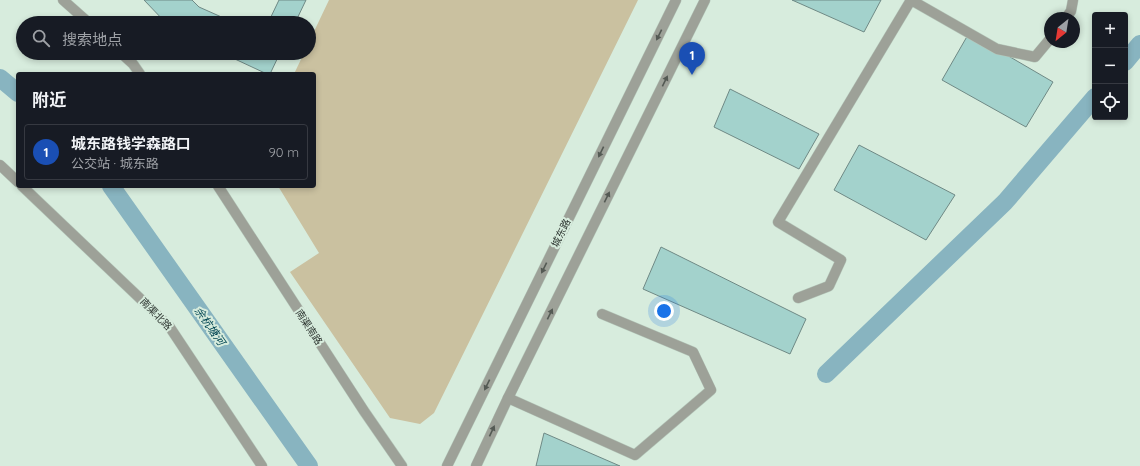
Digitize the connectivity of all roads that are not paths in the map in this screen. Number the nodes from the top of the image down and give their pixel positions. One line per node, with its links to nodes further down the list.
1 (63, 0): 7 (street)
2 (676, 0): 20 (street, 城东路, one-way to 20)
3 (705, 0): 17 (street, one-way to 3)
4 (911, 0): 8 (street); 15 (street)
5 (1073, 0): 6 (street)
6 (1070, 12)
7 (81, 16)
8 (1044, 47)
9 (129, 60): 10 (street)
10 (139, 72)
11 (0, 165): 12 (street)
12 (16, 180)
13 (24, 188): 18 (street, 南渠北路)
14 (219, 188): 19 (street, 南渠南路)
15 (798, 298)
16 (602, 314): 17 (street)
17 (508, 398): 21 (street, one-way to 17)
18 (262, 466)
19 (402, 466)
20 (446, 466)
21 (476, 466)

